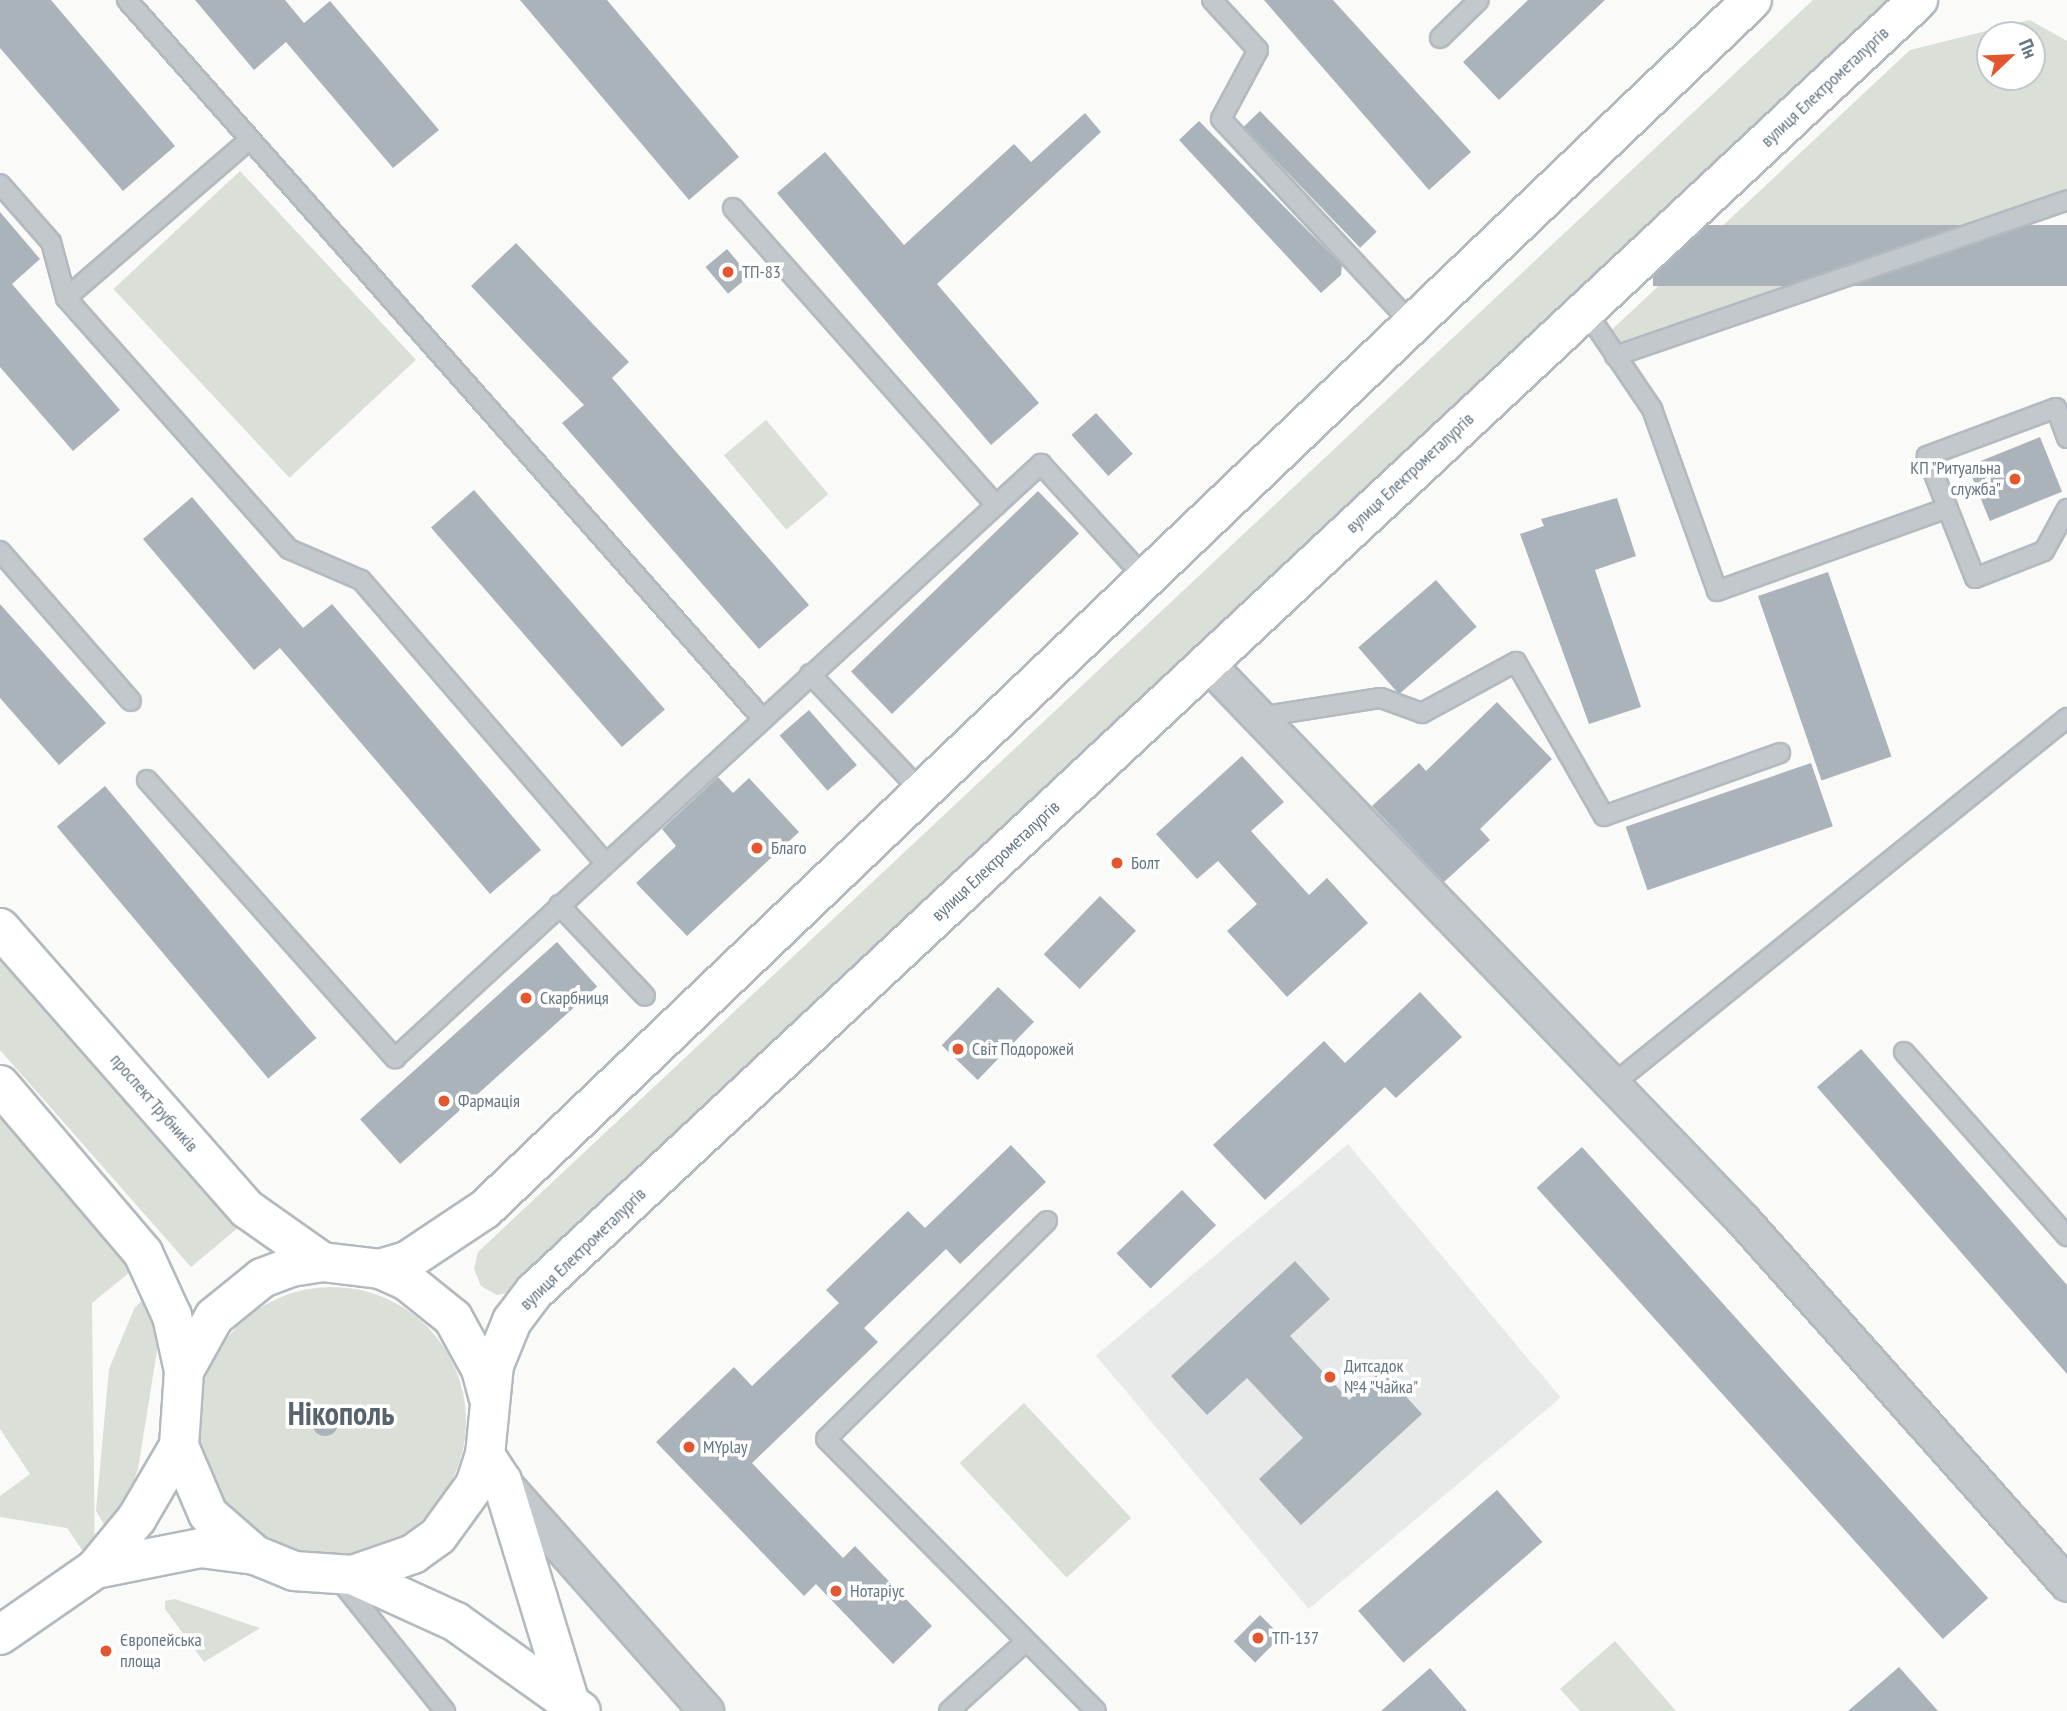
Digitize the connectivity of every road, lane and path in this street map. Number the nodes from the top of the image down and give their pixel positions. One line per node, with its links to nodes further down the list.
1 (127, 0): 7 (lane)
2 (1212, 0): 13 (lane)
3 (1479, 0): 6 (lane)
4 (1752, 0): 13 (main road, вулиця Електрометалургів)
5 (1917, 0): 12 (main road, вулиця Електрометалургів)
6 (1440, 38)
7 (250, 139): 11 (lane); 25 (lane)
8 (0, 184): 11 (lane)
9 (2067, 200): 14 (lane)
10 (733, 208): 16 (lane)
11 (66, 298): 30 (lane)
12 (1585, 310): 14 (lane); 21 (main road, вулиця Електрометалургів)
13 (1412, 324): 20 (main road, вулиця Електрометалургів)
14 (1615, 356): 17 (lane)
15 (2067, 439): 17 (lane)
16 (996, 505): 20 (lane); 22 (lane)
17 (1947, 508): 18 (lane)
18 (2067, 509)
19 (0, 551): 23 (lane)
20 (1147, 580): 29 (main road, вулиця Електрометалургів)
21 (1207, 663): 24 (street); 42 (main road, вулиця Електрометалургів)
22 (810, 674): 25 (lane); 29 (lane)
23 (131, 701)
24 (1259, 717): 27 (lane); 36 (street)
25 (762, 718): 30 (lane)
26 (2067, 718): 36 (lane)
27 (1780, 753)
28 (146, 780): 31 (lane)
29 (923, 793): 40 (main road, вулиця Електрометалургів)
30 (605, 863): 31 (lane)
31 (559, 905): 33 (lane)
32 (0, 928): 39 (main road, проспект Трубників)
33 (645, 996)
34 (1904, 1052): 38 (lane)
35 (0, 1085): 41 (main road)
36 (1612, 1085): 48 (street)
37 (1047, 1221): 50 (lane)
38 (2067, 1236)
39 (322, 1262): 40 (main road, вулиця Електрометалургів); 41 (main road, вулиця Електрометалургів)
40 (380, 1269): 42 (main road)
41 (184, 1371): 43 (main road, вулиця Електрометалургів)
42 (488, 1398): 44 (main road, вулиця Електрометалургів)
43 (179, 1446): 45 (main road); 46 (main road, вулиця Електрометалургів)
44 (494, 1468): 47 (main road, вулиця Електрометалургів); 51 (main road); 53 (street)
45 (255, 1555): 46 (main road, вулиця Електрометалургів); 47 (main road, вулиця Електрометалургів)
46 (95, 1569): 49 (main road, вулиця Електрометалургів)
47 (344, 1575): 51 (main road); 52 (lane)
48 (2067, 1584)
49 (0, 1635)
50 (1025, 1642): 54 (lane); 55 (lane)
51 (575, 1704)
52 (445, 1711)
53 (706, 1711)
54 (949, 1711)
55 (1096, 1711)

